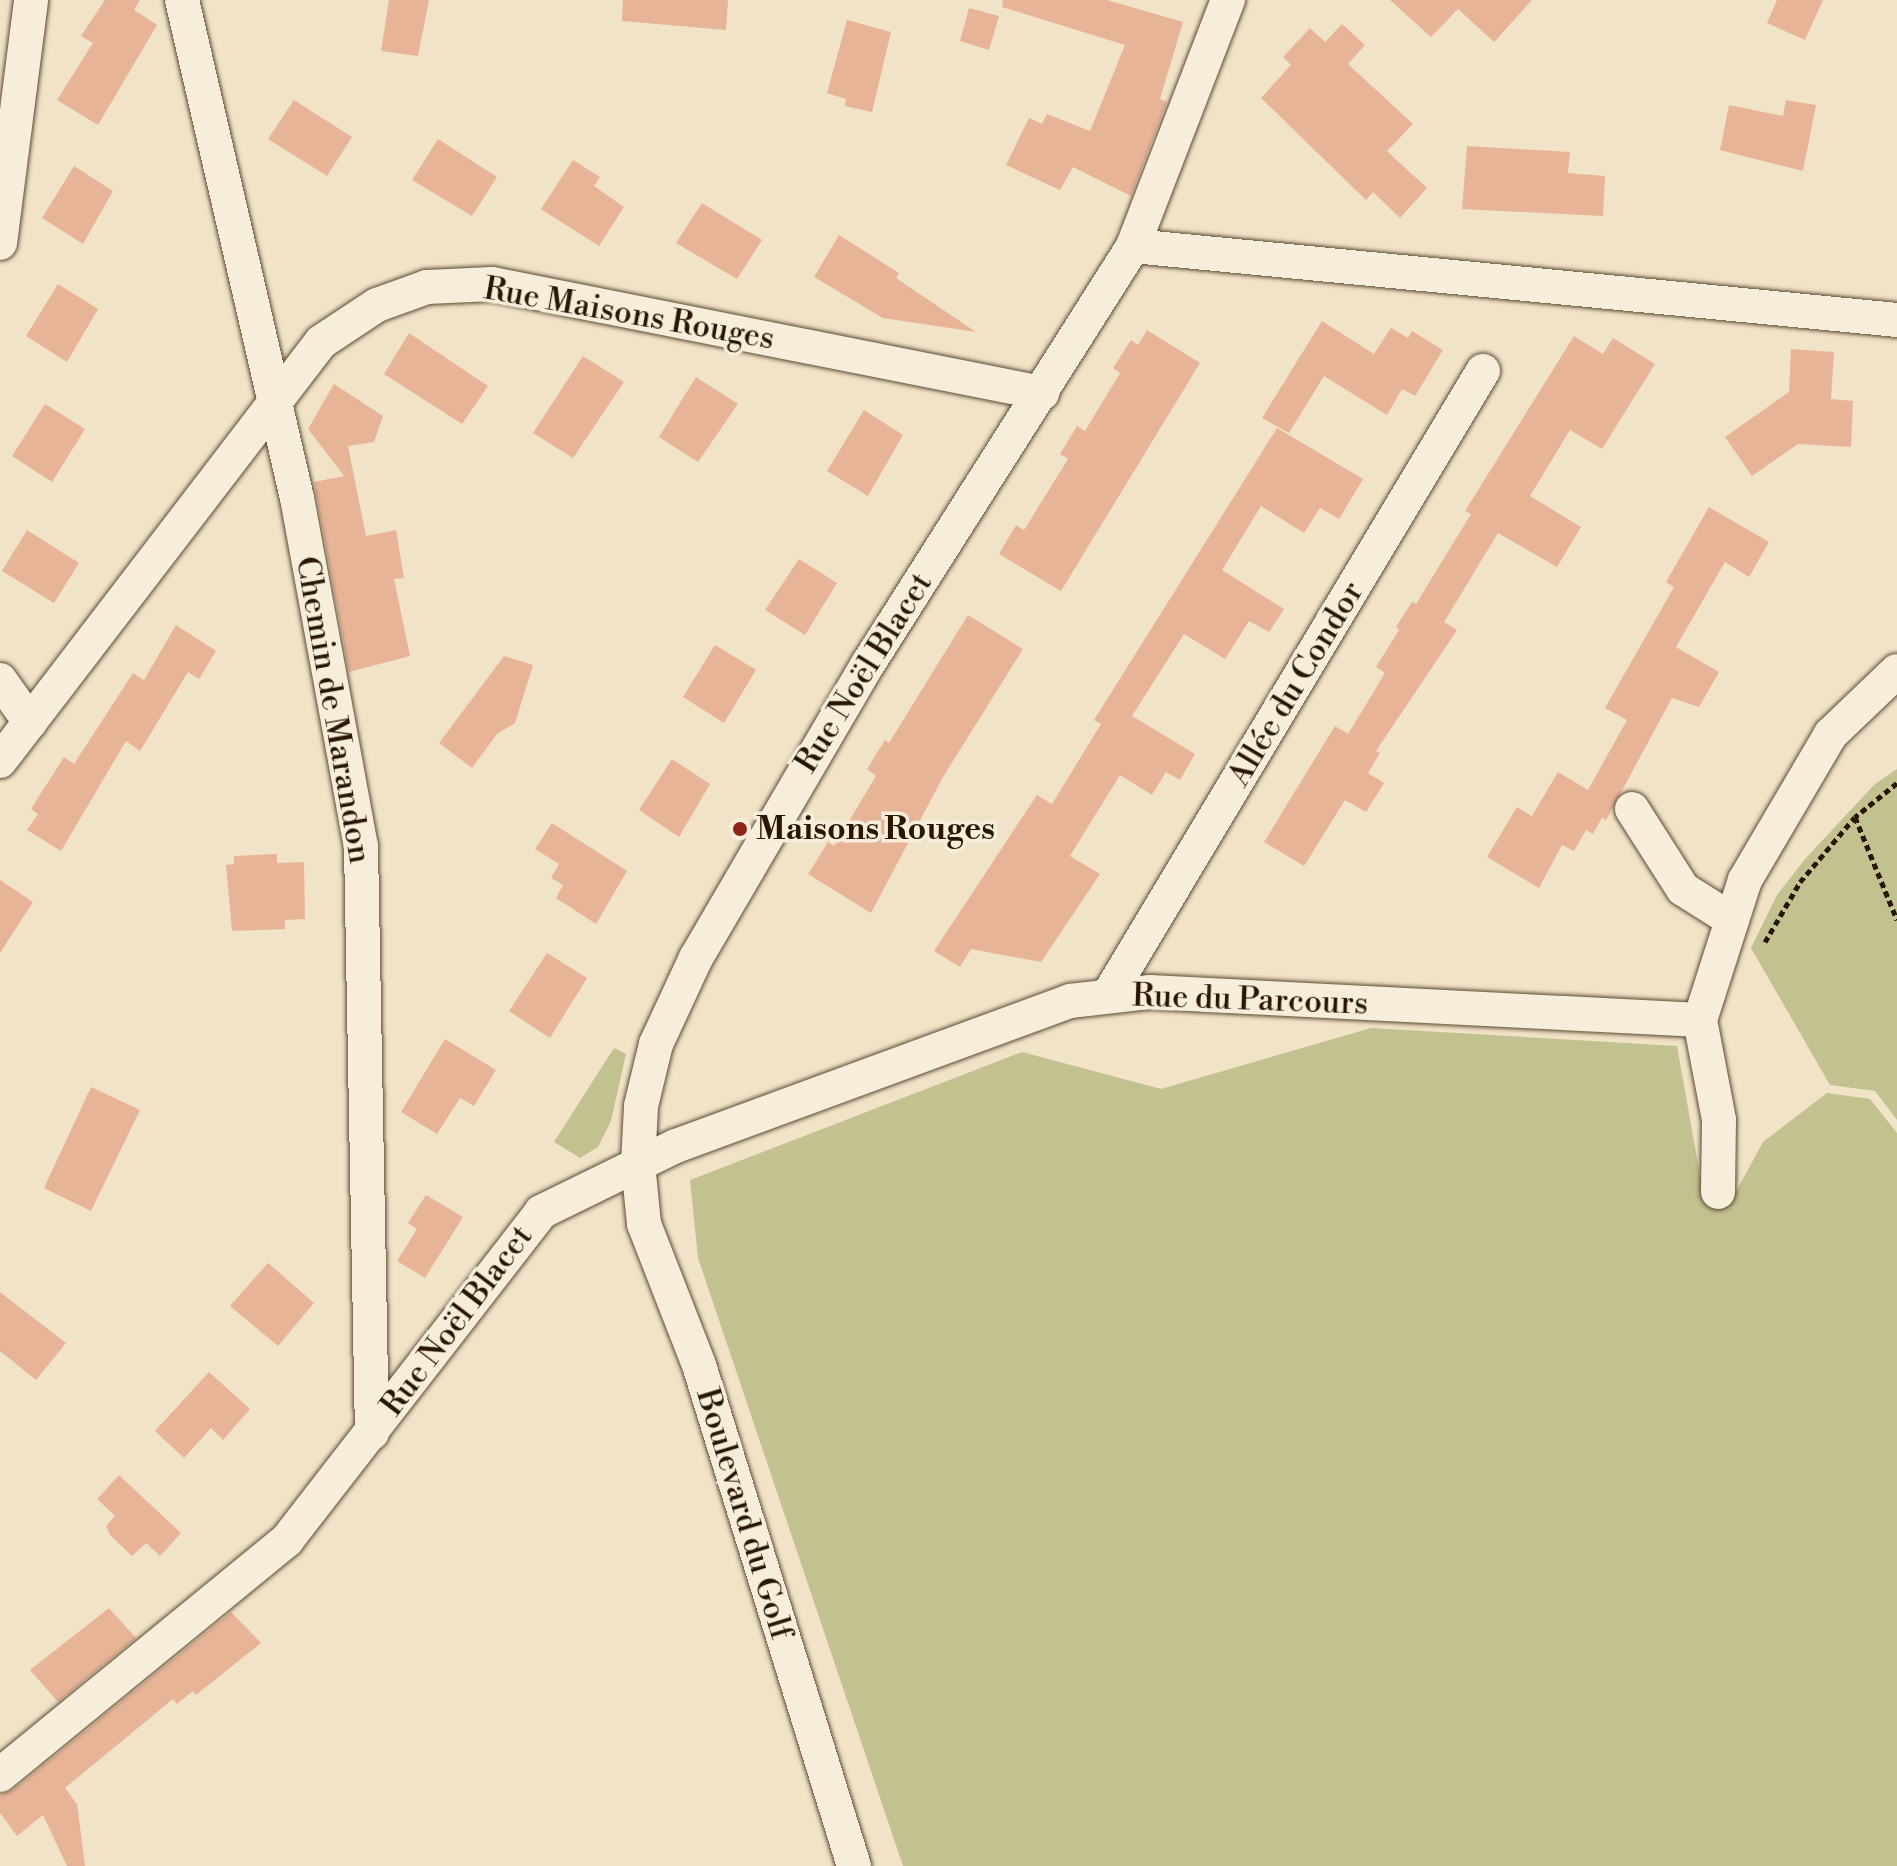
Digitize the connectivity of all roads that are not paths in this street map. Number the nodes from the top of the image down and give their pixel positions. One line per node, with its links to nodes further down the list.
1 (31, 0): 4 (street)
2 (182, 0): 9 (street, Chemin de Marandon)
3 (1228, 0): 5 (street, Rue Noël Blacet)
4 (0, 243)
5 (1133, 246): 6 (street); 8 (street, Rue Noël Blacet)
6 (1897, 320)
7 (1483, 371): 16 (street, Allée du Condor)
8 (1042, 393): 9 (street, Rue Maisons Rouges); 18 (street, Rue Noël Blacet)
9 (276, 400): 12 (street, Rue Maisons Rouges); 20 (street, Chemin de Marandon)
10 (1897, 671): 15 (street)
11 (0, 680): 12 (street)
12 (30, 722): 13 (street, Rue Maisons Rouges)
13 (0, 761)
14 (1632, 809): 15 (street)
15 (1732, 920): 17 (street)
16 (1108, 996): 17 (street, Rue du Parcours); 18 (street, Rue du Parcours)
17 (1700, 1020): 19 (street)
18 (638, 1164): 20 (street, Rue Noël Blacet); 22 (street, Boulevard du Golf)
19 (1718, 1192)
20 (372, 1433): 21 (street, Rue Noël Blacet)
21 (0, 1775)
22 (854, 1866)

